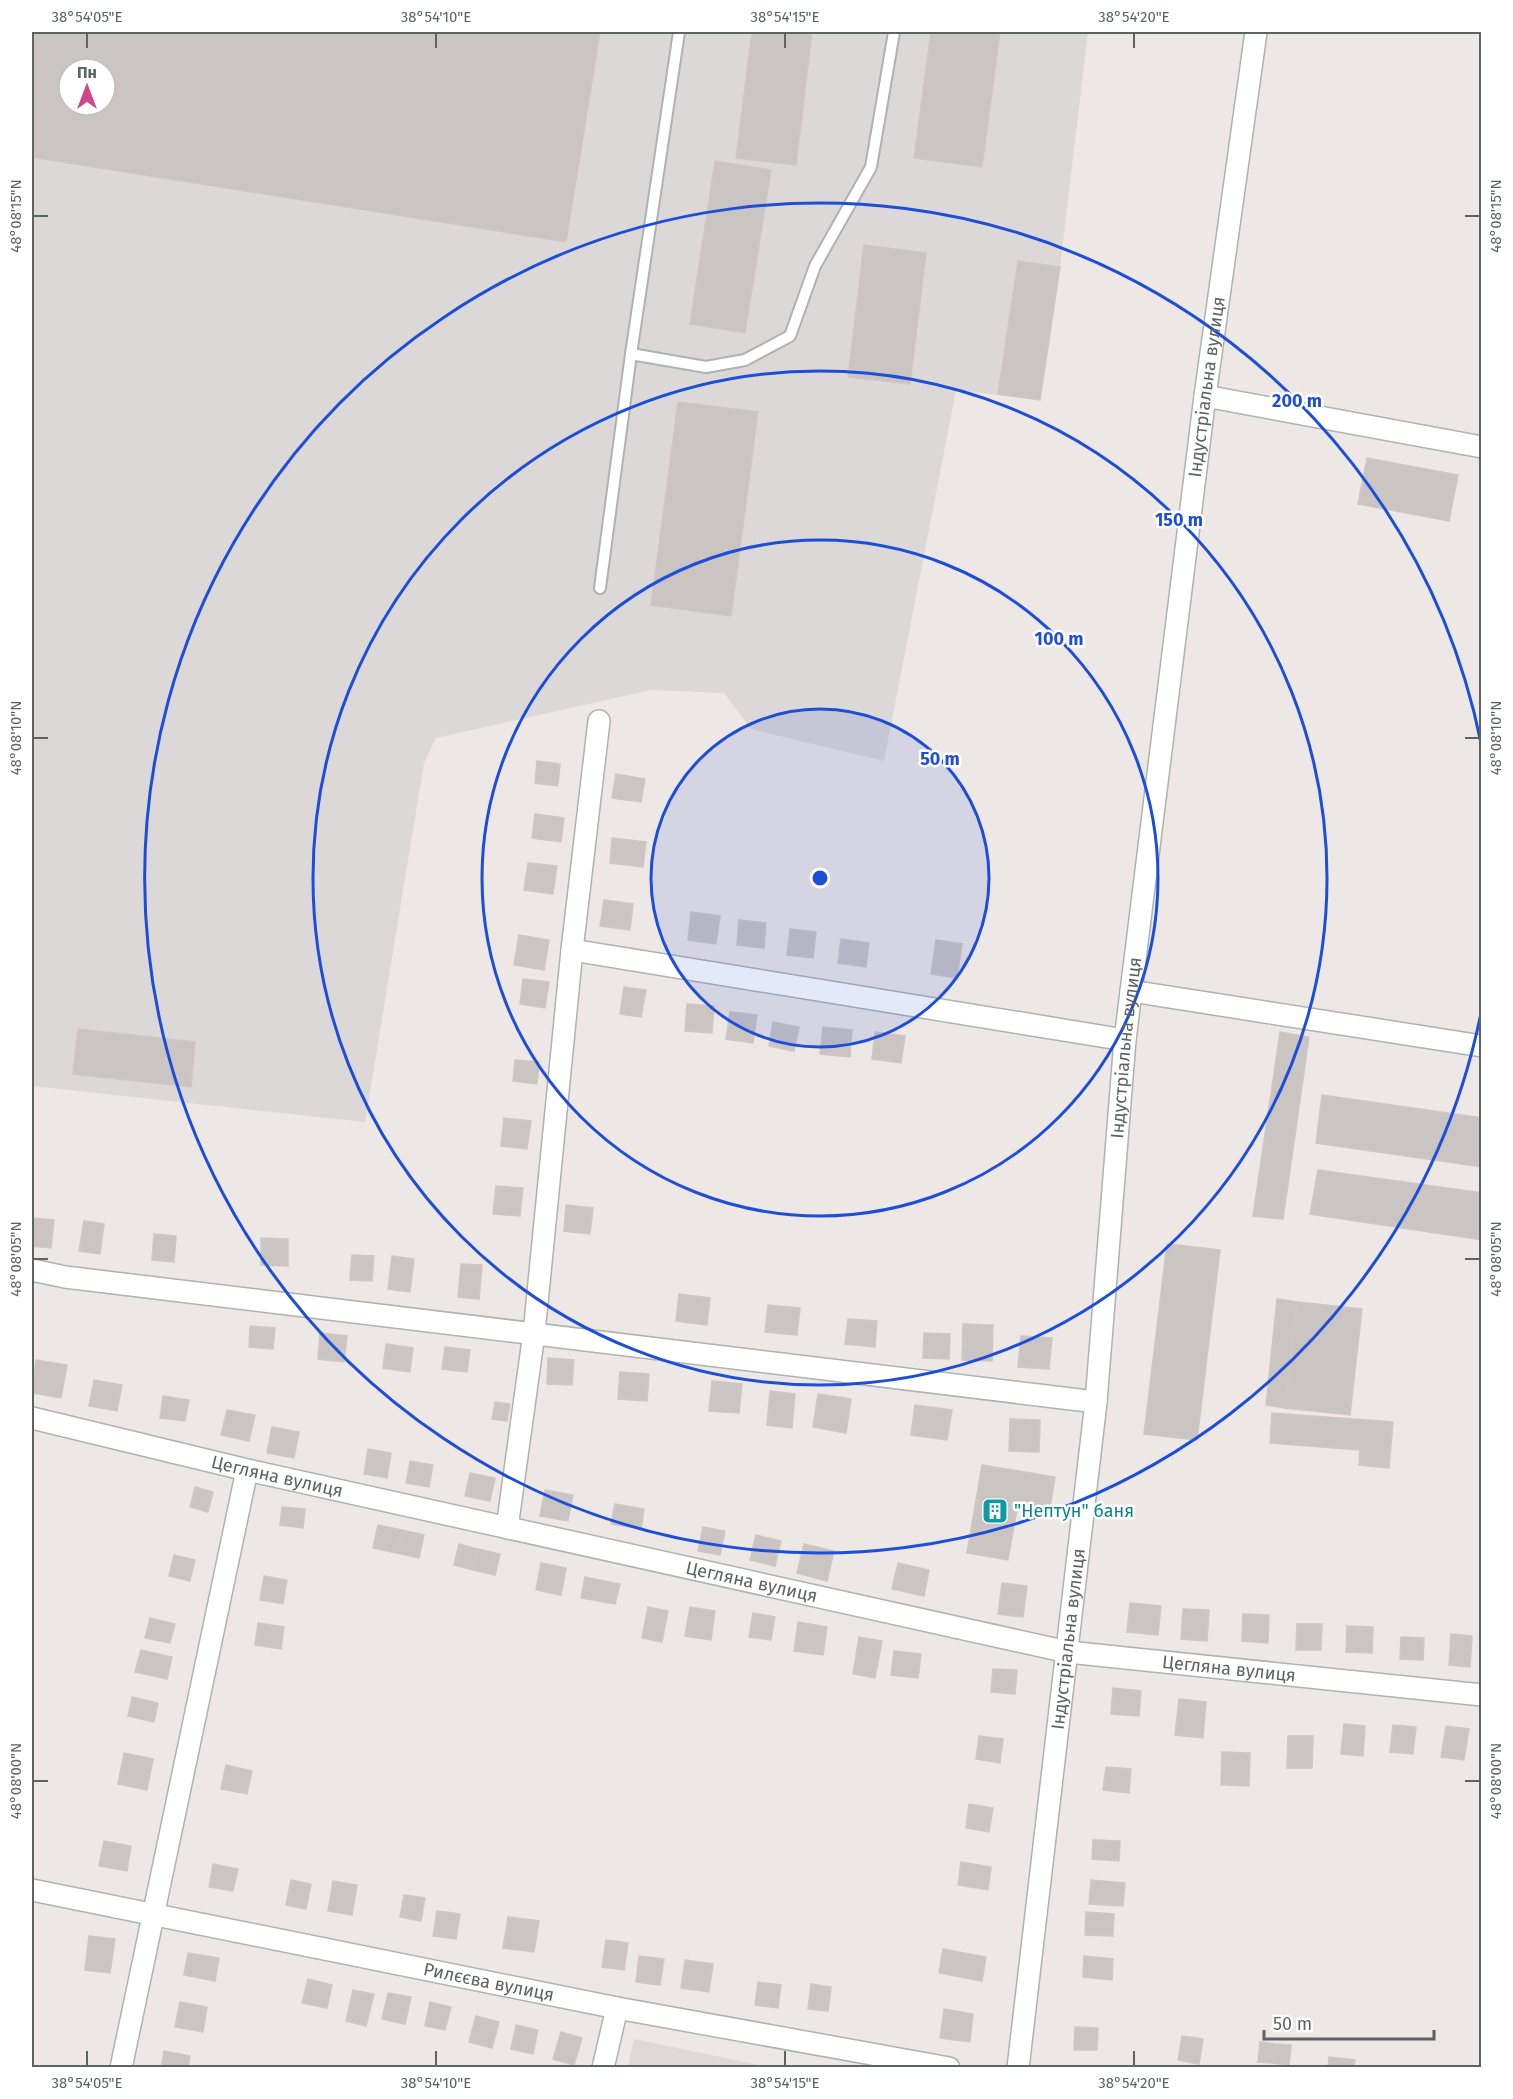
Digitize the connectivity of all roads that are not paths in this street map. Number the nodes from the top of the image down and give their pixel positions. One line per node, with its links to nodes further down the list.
1 (679, 32): 4 (lane)
2 (894, 32): 4 (lane)
3 (1256, 32): 5 (street, Індустріальна вулиця)
4 (631, 354): 7 (lane)
5 (1205, 396): 6 (street); 10 (street, Індустріальна вулиця)
6 (1482, 447)
7 (600, 588)
8 (599, 721): 9 (street)
9 (572, 950): 11 (street); 14 (street)
10 (1131, 991): 11 (street, Індустріальна вулиця); 12 (street)
11 (1125, 1040): 15 (street, Індустріальна вулиця)
12 (1482, 1046)
13 (32, 1270): 14 (street)
14 (534, 1333): 15 (street); 18 (street)
15 (1096, 1402): 19 (street, Індустріальна вулиця)
16 (32, 1418): 17 (street, Цегляна вулиця)
17 (247, 1470): 18 (street, Цегляна вулиця); 22 (street)
18 (507, 1528): 19 (street, Цегляна вулиця)
19 (1068, 1652): 20 (street, Цегляна вулиця); 27 (street, Індустріальна вулиця)
20 (1482, 1695)
21 (32, 1890): 22 (street, Рилєєва вулиця)
22 (152, 1914): 23 (street, Рилєєва вулиця); 24 (street)
23 (617, 2008): 25 (street); 26 (street, Рилєєва вулиця)
24 (121, 2067)
25 (603, 2067)
26 (949, 2067)
27 (1018, 2067)

